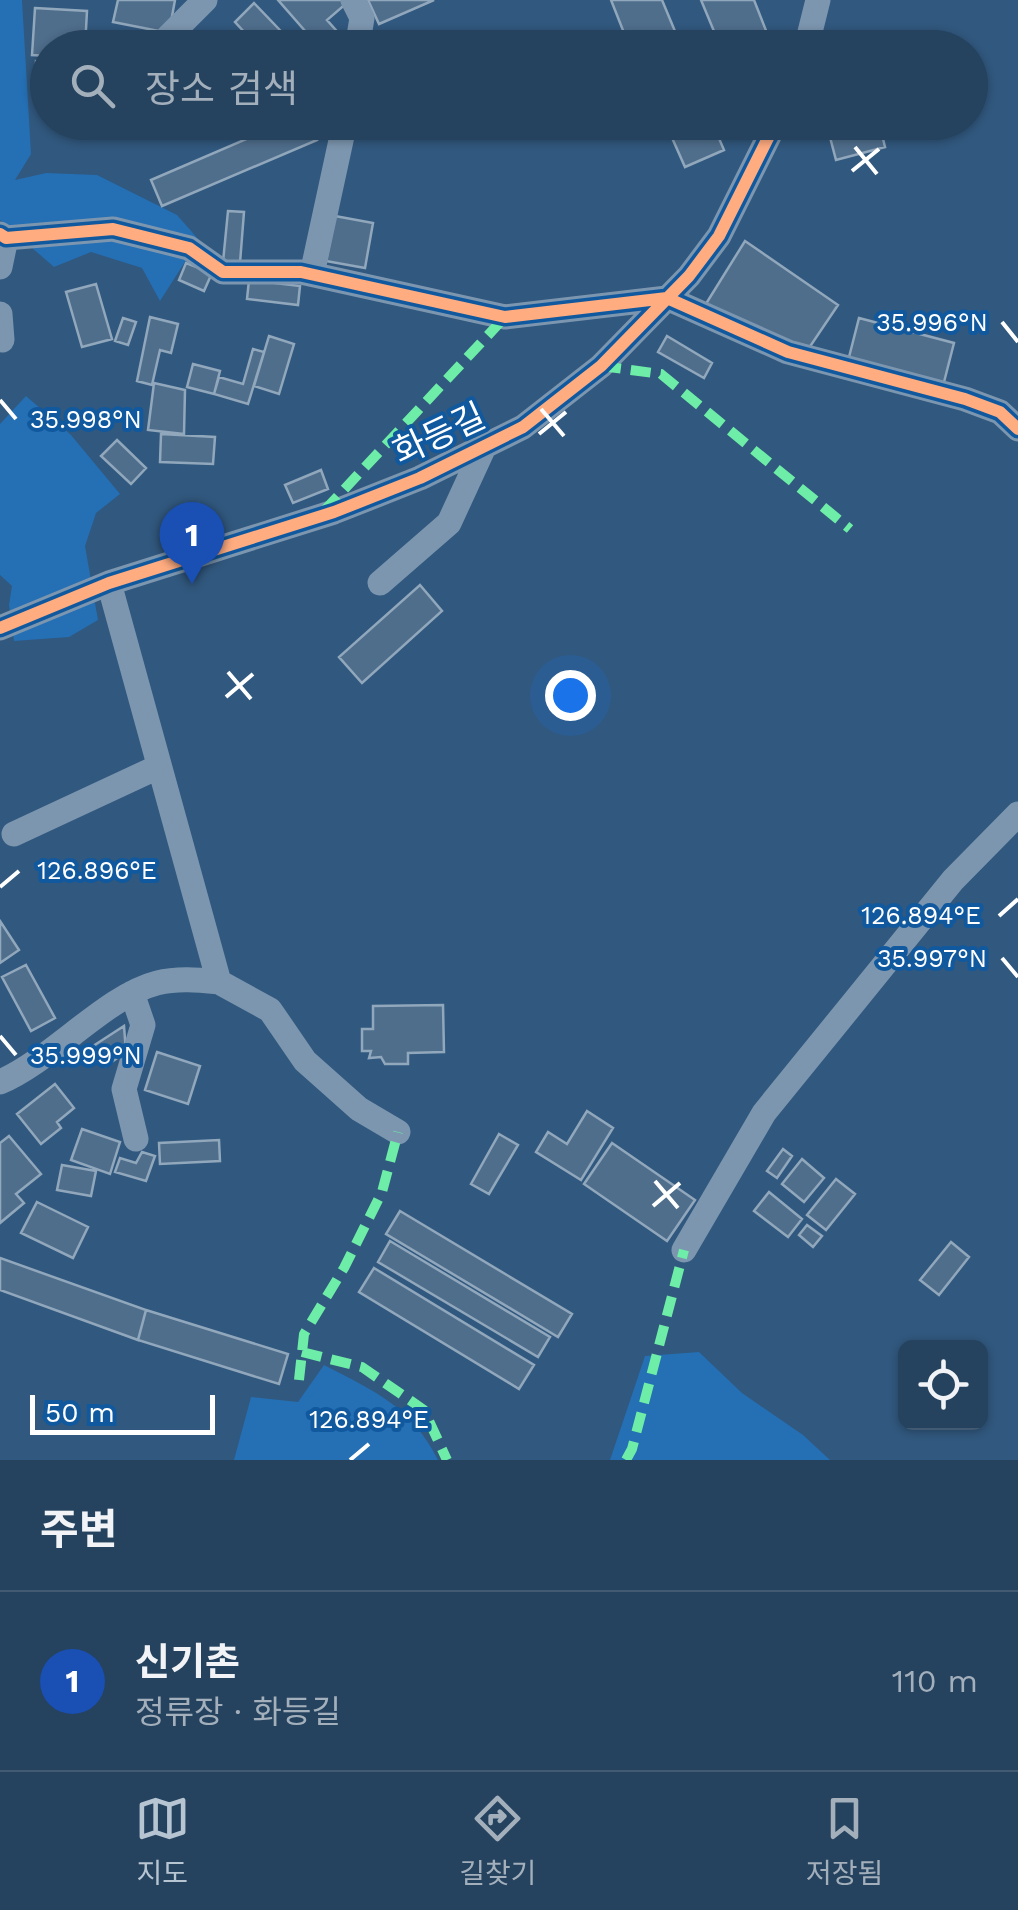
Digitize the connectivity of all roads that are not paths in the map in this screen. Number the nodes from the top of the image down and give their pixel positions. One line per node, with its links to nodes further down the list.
1 (205, 0): 4 (street)
2 (353, 0): 5 (street)
3 (818, 0): 6 (street)
4 (175, 30)
5 (360, 30)
6 (810, 30)
7 (340, 140): 11 (street)
8 (767, 140): 12 (street, 화등길)
9 (3, 236): 10 (street); 11 (street)
10 (0, 266)
11 (312, 274): 12 (street)
12 (667, 298): 13 (street); 14 (street, 화등길)
13 (1018, 429)
14 (484, 446): 15 (street); 16 (street, 화등길)
15 (380, 583)
16 (109, 584): 17 (street, 화등길); 18 (street)
17 (0, 628)
18 (158, 768): 20 (street); 21 (street)
19 (1018, 814): 26 (street)
20 (14, 834)
21 (219, 982): 22 (street); 24 (street)
22 (132, 993): 23 (street); 25 (street)
23 (0, 1082)
24 (398, 1132)
25 (136, 1139)
26 (684, 1250)

